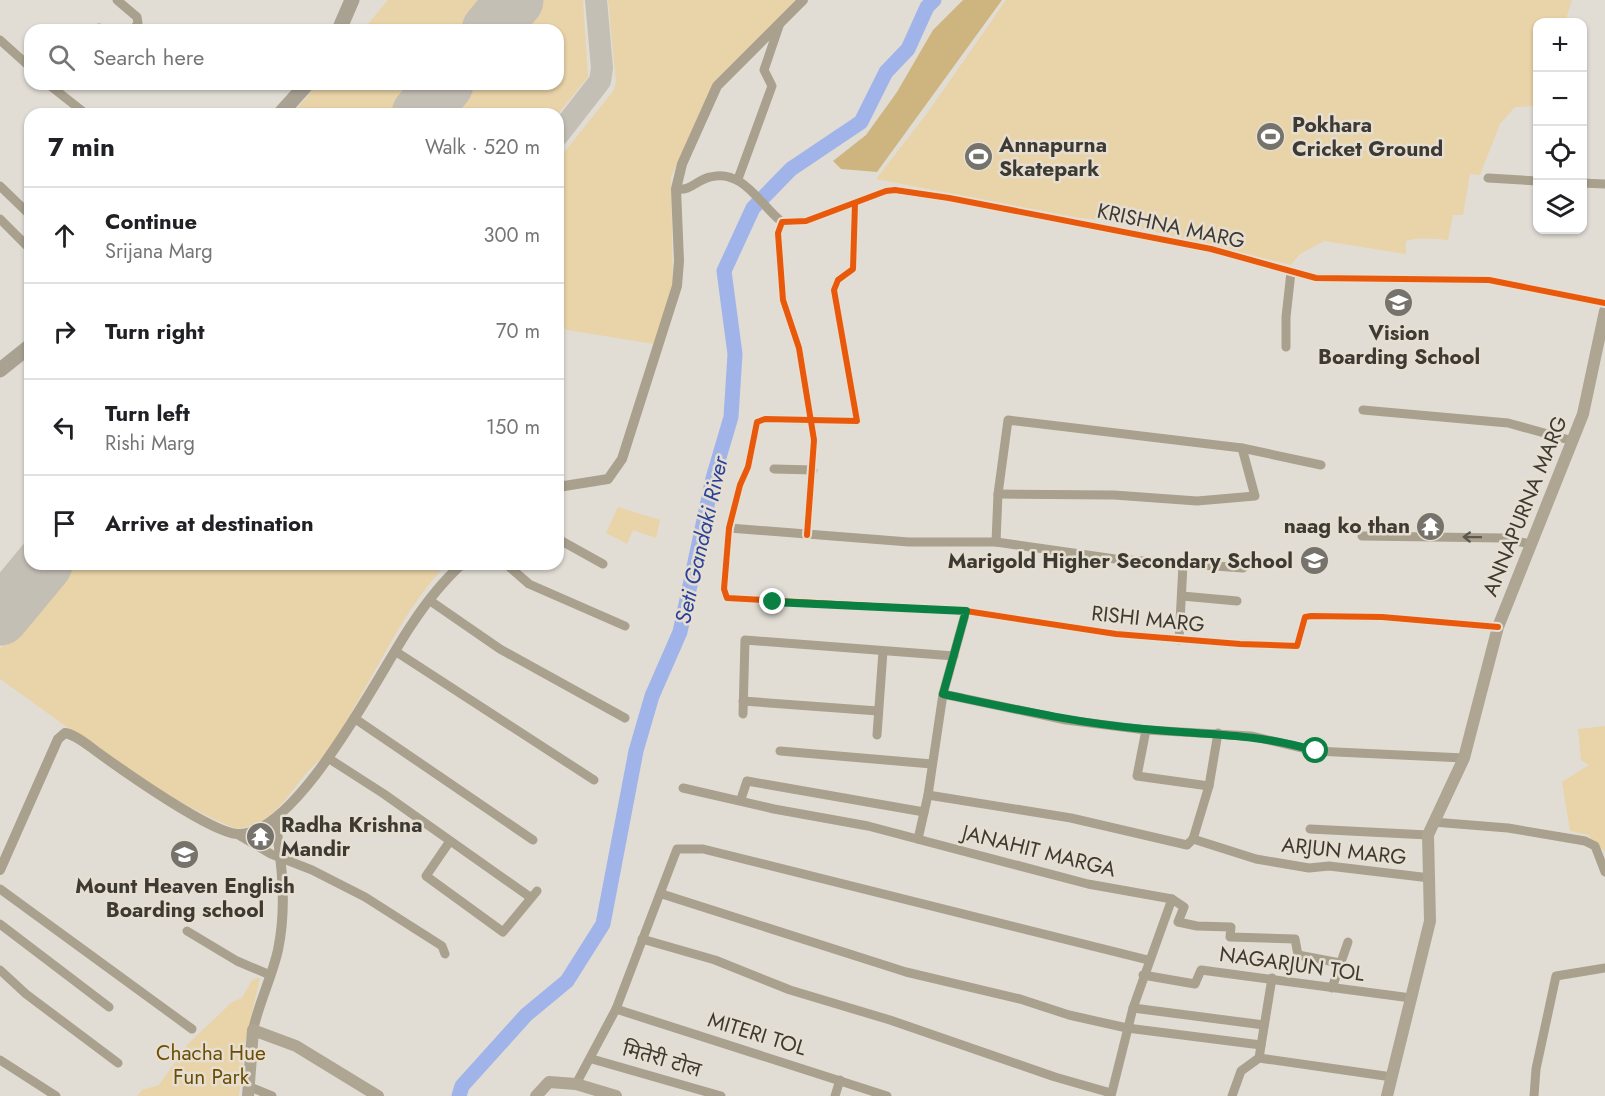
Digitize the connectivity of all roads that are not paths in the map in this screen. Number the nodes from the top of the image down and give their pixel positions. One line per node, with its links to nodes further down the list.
1 (117, 0): 5 (street)
2 (352, 0): 6 (highway)
3 (803, 0): 4 (street)
4 (781, 20): 14 (street); 19 (street)
5 (137, 24)
6 (342, 24)
7 (0, 40): 8 (street)
8 (24, 62)
9 (56, 90): 11 (street)
10 (302, 90): 12 (highway)
11 (78, 108)
12 (285, 108)
13 (1488, 178): 15 (street)
14 (738, 179): 19 (street); 23 (street)
15 (1533, 181)
16 (1587, 183): 17 (street)
17 (1605, 184)
18 (0, 186): 21 (street)
19 (676, 189): 38 (street)
20 (855, 203): 23 (street, KRISHNA MARG); 25 (street, KRISHNA MARG); 32 (street)
21 (24, 209)
22 (0, 219): 24 (street)
23 (778, 220): 32 (street)
24 (24, 243)
25 (1291, 272): 26 (street, KRISHNA MARG); 28 (street)
26 (1605, 303)
27 (1605, 311): 33 (main road, ANNAPURNA MARG)
28 (1286, 347)
29 (24, 351): 30 (highway)
30 (0, 370)
31 (1363, 410): 33 (street)
32 (811, 421): 37 (street); 40 (street)
33 (1573, 441): 45 (main road, ANNAPURNA MARG)
34 (1242, 448): 35 (street); 39 (street); 39 (street)
35 (1321, 465)
36 (774, 470): 37 (street)
37 (813, 470): 41 (street)
38 (564, 486)
39 (998, 494): 44 (street)
40 (729, 528): 41 (street); 54 (street, RISHI MARG)
41 (807, 535): 44 (street)
42 (1362, 536): 45 (street, one-way to 42)
43 (564, 542): 46 (street)
44 (996, 542): 47 (street)
45 (1530, 544): 56 (main road, ANNAPURNA MARG)
46 (603, 564)
47 (1183, 565): 48 (street); 51 (street, RISHI MARG)
48 (1243, 568)
49 (456, 570): 52 (street)
50 (513, 570): 55 (street)
51 (1182, 596): 53 (street); 57 (street, RISHI MARG)
52 (429, 600): 58 (street); 66 (street)
53 (1237, 601)
54 (966, 611): 57 (street, RISHI MARG); 60 (street)
55 (625, 626)
56 (1498, 627): 57 (street, RISHI MARG); 72 (main road, ANNAPURNA MARG)
57 (1179, 640)
58 (395, 651): 65 (street); 74 (street)
59 (883, 651): 60 (street); 62 (street); 63 (street)
60 (954, 656): 61 (street)
61 (943, 694): 67 (street); 73 (street)
62 (743, 701): 63 (street); 64 (street)
63 (878, 711): 69 (street)
64 (743, 714)
65 (354, 718): 71 (street); 87 (street)
66 (625, 718)
67 (1146, 730): 68 (street); 75 (street)
68 (1218, 733): 72 (street); 75 (street)
69 (877, 735)
70 (780, 751): 73 (street)
71 (328, 758): 80 (street); 88 (street)
72 (1464, 758): 81 (main road, ANNAPURNA MARG)
73 (932, 764): 77 (street)
74 (594, 780)
75 (1209, 786): 86 (street)
76 (683, 788): 78 (street, JANAHIT MARGA)
77 (927, 795): 79 (street); 86 (street, ARJUN MARG)
78 (741, 799): 79 (street); 85 (street, JANAHIT MARGA)
79 (924, 812): 85 (street)
80 (275, 820): 83 (street); 89 (street)
81 (1433, 822): 84 (main road, ANNAPURNA MARG); 91 (street)
82 (1310, 829): 84 (street)
83 (237, 834): 89 (street); 90 (street)
84 (1428, 835): 92 (main road, ANNAPURNA MARG)
85 (918, 839): 95 (street, JANAHIT MARGA)
86 (1193, 839): 92 (street, ARJUN MARG)
87 (533, 840)
88 (450, 841): 88 (street)
89 (281, 859): 100 (street); 105 (street)
90 (0, 870)
91 (1605, 872)
92 (1430, 878): 109 (main road, ANNAPURNA MARG)
93 (0, 889): 115 (street)
94 (662, 894): 98 (street); 101 (street); 114 (street)
95 (1172, 900): 101 (street); 102 (street)
96 (0, 924): 110 (street)
97 (187, 931): 105 (street)
98 (642, 939): 112 (street); 126 (street)
99 (1348, 942): 102 (street)
100 (445, 954)
101 (1148, 960): 106 (street)
102 (1340, 963): 108 (street)
103 (1605, 968): 137 (street)
104 (0, 970): 121 (street)
105 (270, 975): 116 (street)
106 (1143, 975): 107 (street, NAGARJUN TOL); 111 (street)
107 (1272, 978): 108 (street, NAGARJUN TOL); 113 (street)
108 (1332, 988): 109 (street, NAGARJUN TOL)
109 (1411, 998): 122 (main road, ANNAPURNA MARG)
110 (109, 1007)
111 (1133, 1008): 113 (street); 114 (street)
112 (616, 1009): 120 (street); 123 (street, MITERI TOL)
113 (1264, 1025): 117 (street)
114 (1127, 1028): 117 (street); 126 (street)
115 (192, 1029)
116 (253, 1030): 125 (main road); 129 (main road)
117 (1261, 1045): 118 (street)
118 (1259, 1058): 122 (street); 135 (street)
119 (0, 1059): 127 (street)
120 (592, 1059): 124 (street); 132 (street, मितेरी टोल)
121 (118, 1063)
122 (1392, 1077): 136 (main road, ANNAPURNA MARG)
123 (840, 1080): 133 (street); 134 (street, MITERI TOL)
124 (576, 1084): 130 (main road); 131 (main road)
125 (248, 1091): 128 (street)
126 (1111, 1095)
127 (57, 1096)
128 (272, 1096)
129 (378, 1096)
130 (536, 1096)
131 (616, 1096)
132 (721, 1096)
133 (835, 1096)
134 (887, 1096)
135 (1232, 1096)
136 (1387, 1096)
137 (1534, 1096)

